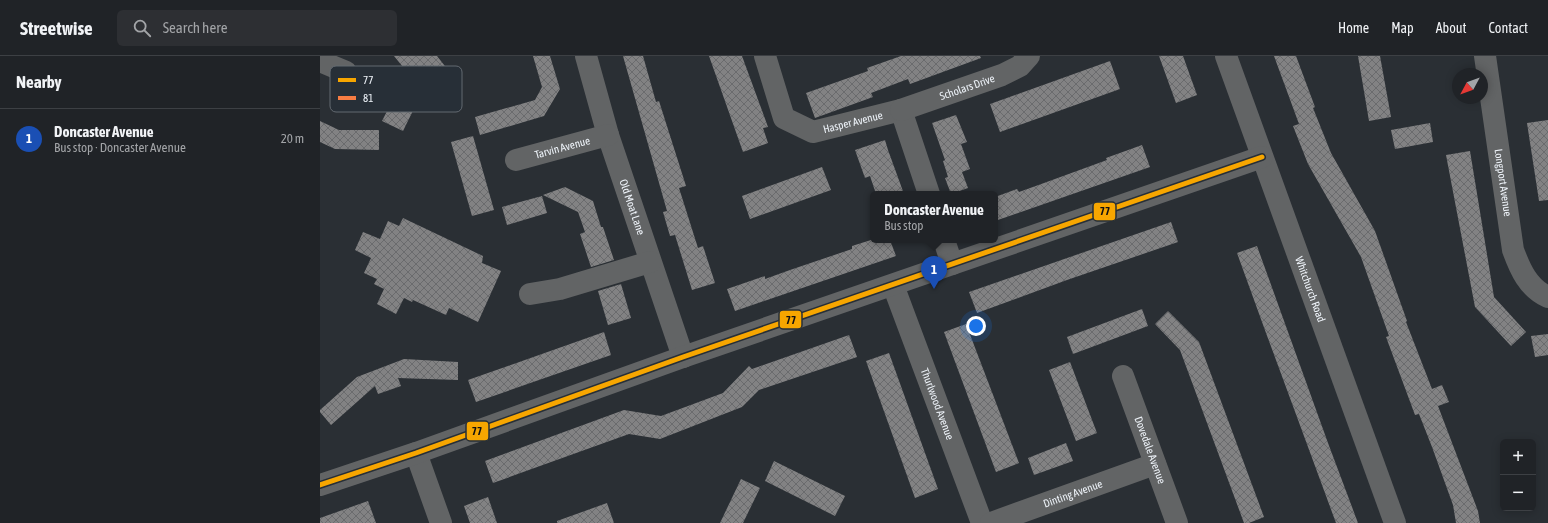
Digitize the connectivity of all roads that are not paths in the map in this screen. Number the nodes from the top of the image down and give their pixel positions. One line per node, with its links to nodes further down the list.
1 (586, 56): 9 (street, Old Moat Lane)
2 (765, 56): 8 (street, Hasper Avenue)
3 (1029, 56): 8 (street, Scholars Drive)
4 (1226, 56): 10 (street, Whitchurch Road)
5 (1485, 56): 18 (street, Longport Avenue)
6 (320, 61): 7 (street)
7 (332, 66)
8 (901, 110): 12 (street)
9 (608, 135): 11 (street, Tarvin Avenue); 14 (street, Old Moat Lane)
10 (1262, 156): 15 (street); 28 (street, Whitchurch Road)
11 (516, 160)
12 (928, 191)
13 (945, 243): 15 (street)
14 (650, 262): 17 (street); 19 (street, Old Moat Lane)
15 (952, 264): 16 (street)
16 (893, 285): 19 (street); 25 (street, Thurlwood Avenue)
17 (530, 294)
18 (1548, 296)
19 (683, 357): 21 (street)
20 (1123, 376): 22 (street, Dovedale Avenue)
21 (416, 452): 23 (street); 24 (street)
22 (1156, 464): 26 (street, Dinting Avenue); 27 (street, Dovedale Avenue)
23 (320, 485)
24 (441, 523)
25 (982, 523)
26 (991, 523)
27 (1177, 523)
28 (1395, 523)

